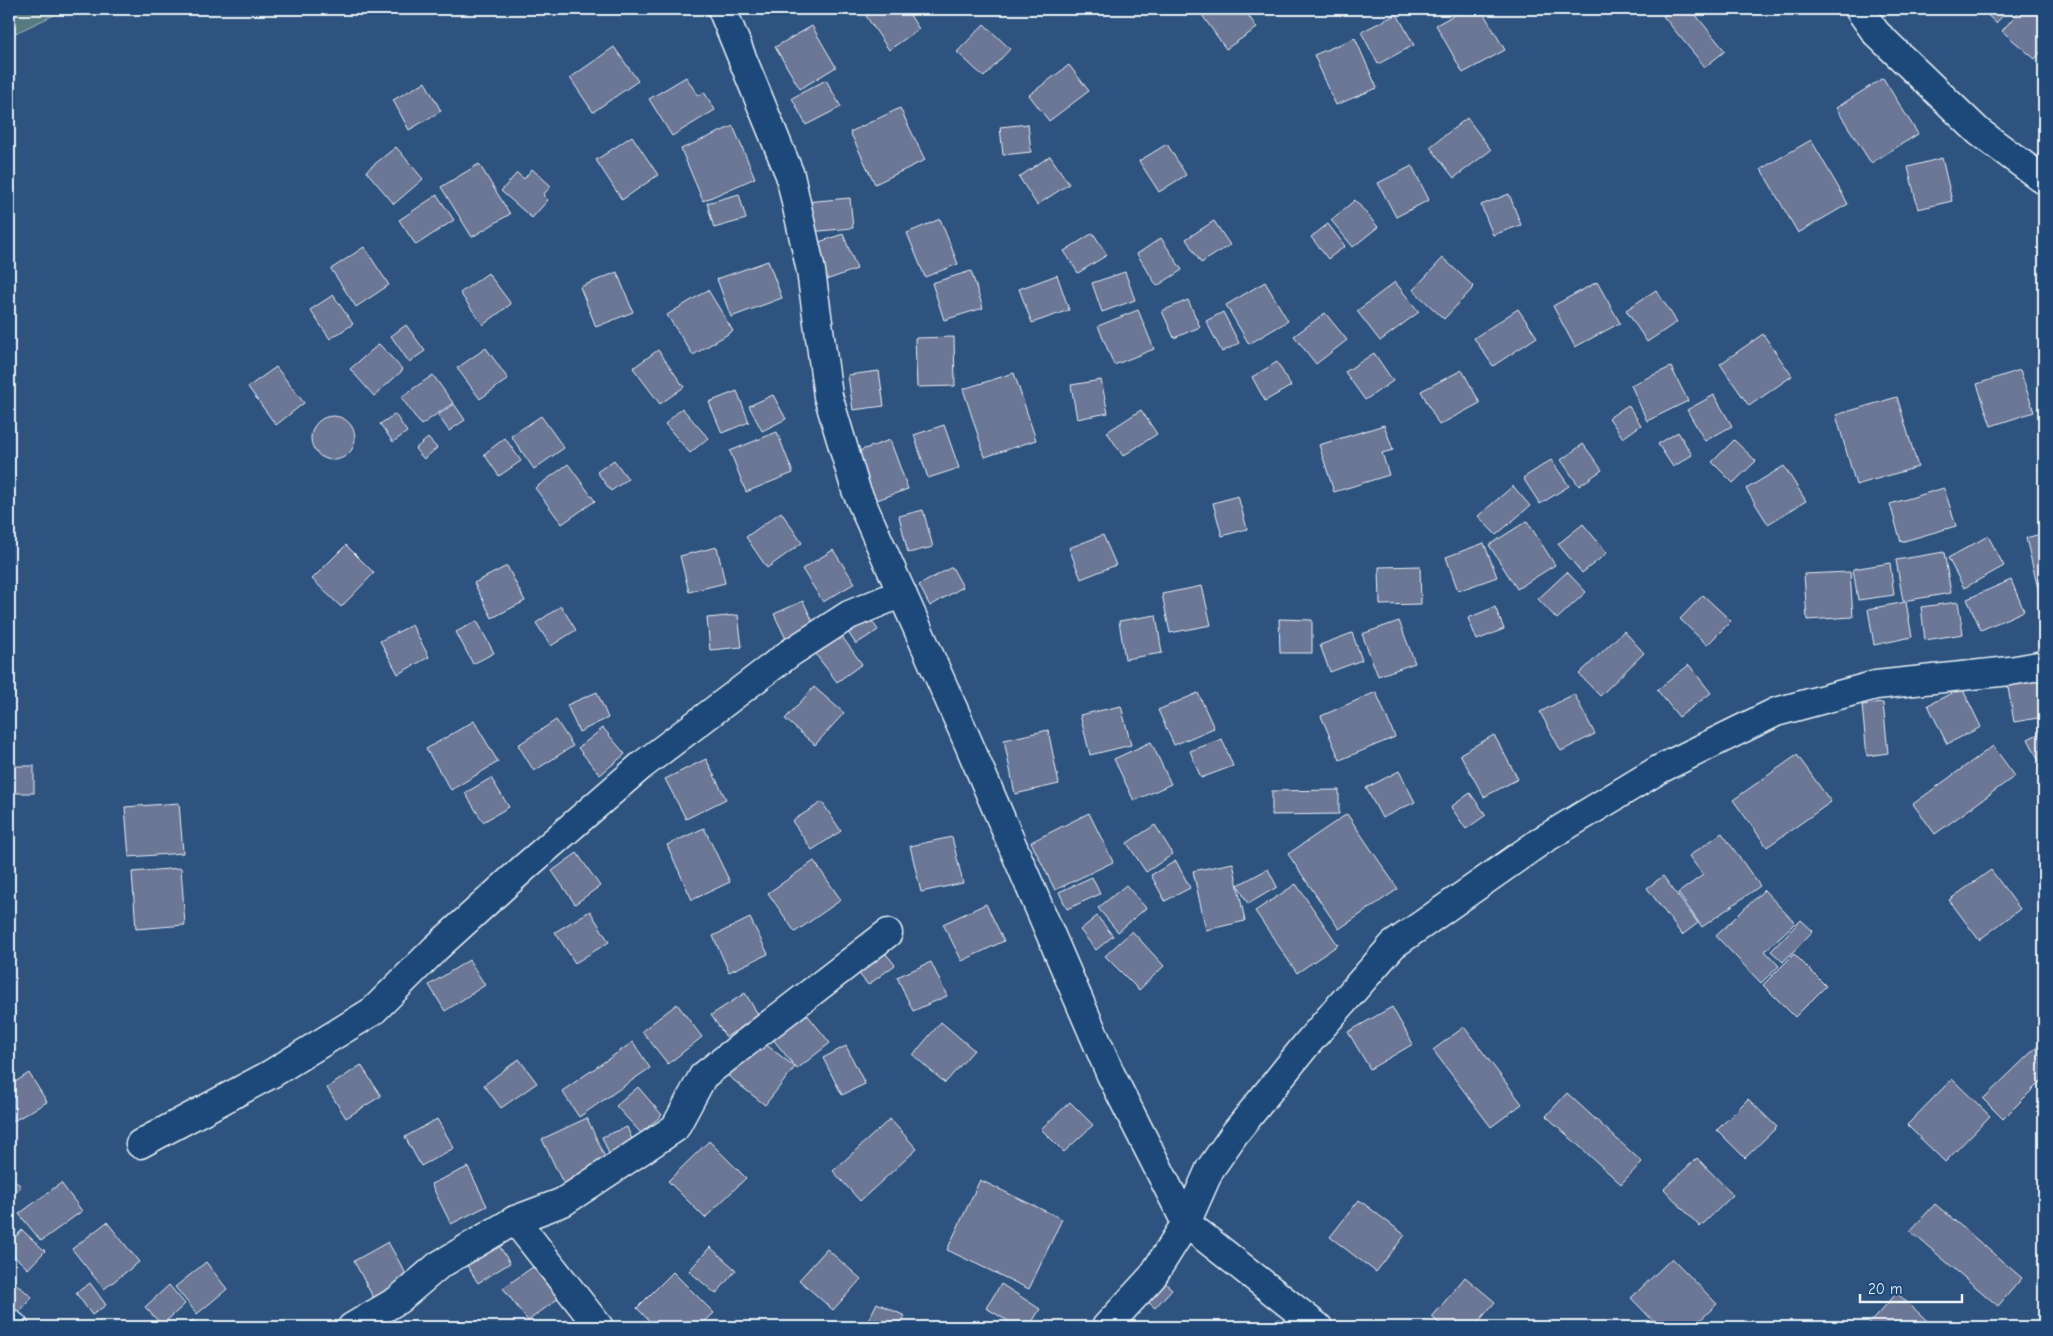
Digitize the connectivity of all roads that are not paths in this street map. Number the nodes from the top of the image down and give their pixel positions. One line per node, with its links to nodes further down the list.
1 (722, 9): 4 (street)
2 (1859, 9): 3 (street)
3 (2044, 180)
4 (902, 593): 7 (street); 9 (street)
5 (2044, 665): 9 (street)
6 (888, 933): 8 (street)
7 (140, 1144)
8 (515, 1220): 12 (street); 13 (street)
9 (1186, 1224): 14 (street); 15 (street)
10 (9, 1324): 11 (street)
11 (14, 1327)
12 (352, 1327)
13 (599, 1327)
14 (1106, 1327)
15 (1318, 1327)

